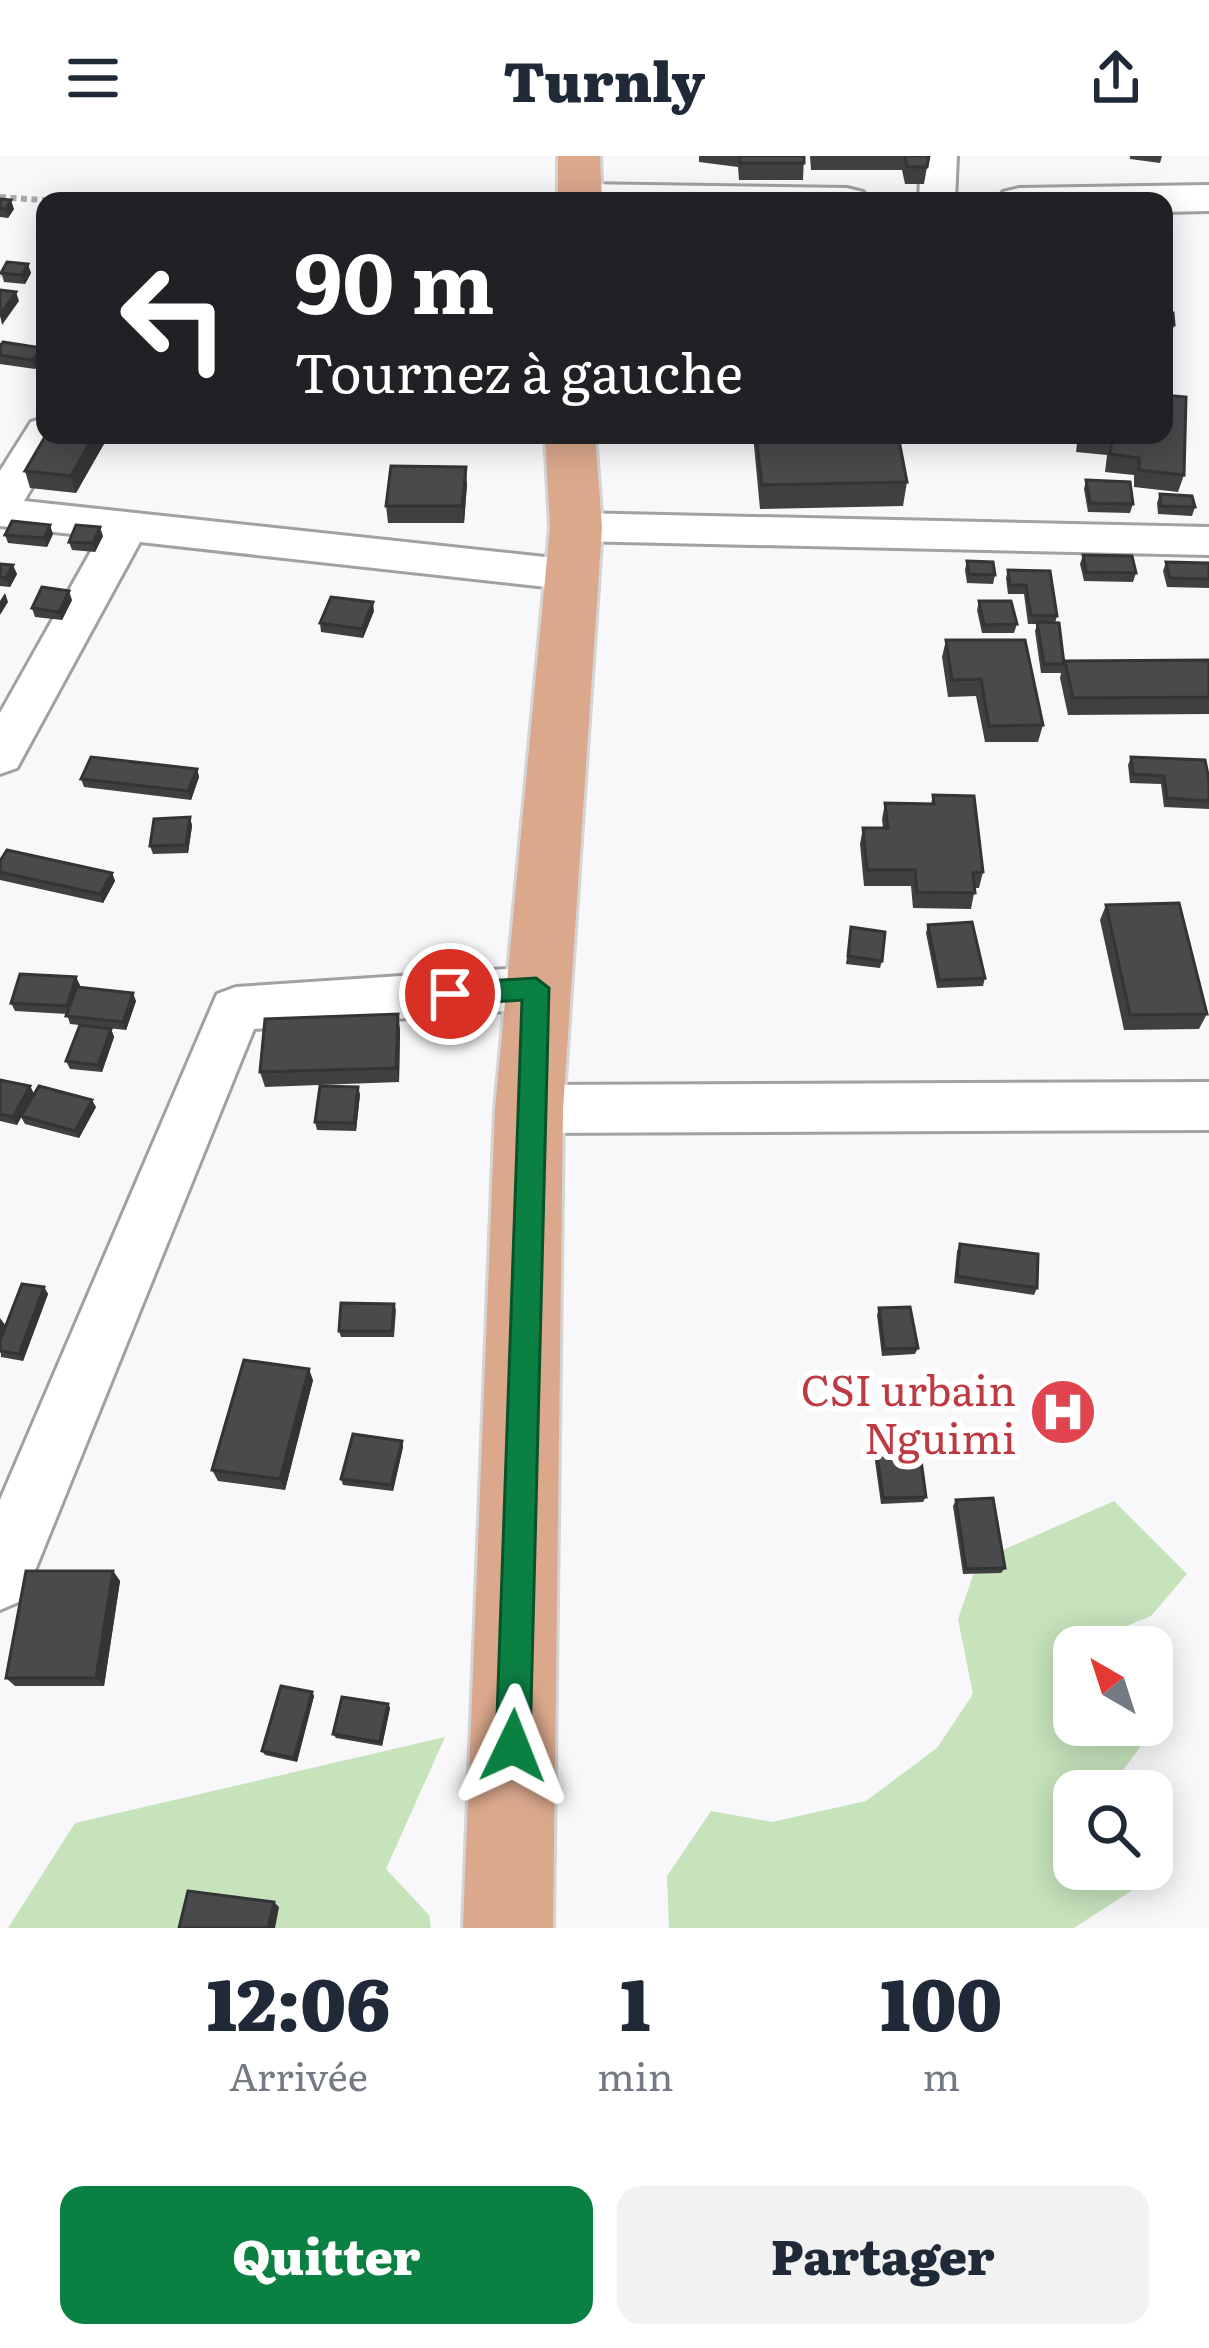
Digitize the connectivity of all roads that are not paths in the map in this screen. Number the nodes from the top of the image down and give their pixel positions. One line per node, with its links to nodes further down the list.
1 (939, 156): 4 (street)
2 (579, 185): 3 (street)
3 (696, 192)
4 (937, 192)
5 (1209, 198): 6 (street)
6 (1173, 199)
7 (38, 444): 9 (street)
8 (570, 444): 12 (highway)
9 (0, 509): 10 (street)
10 (128, 526): 12 (street); 13 (street)
11 (1209, 541): 12 (street)
12 (574, 551): 14 (highway)
13 (0, 756)
14 (536, 988): 16 (highway); 17 (street)
15 (1209, 1106): 16 (street)
16 (529, 1109): 18 (highway)
17 (0, 1577)
18 (508, 1928)

